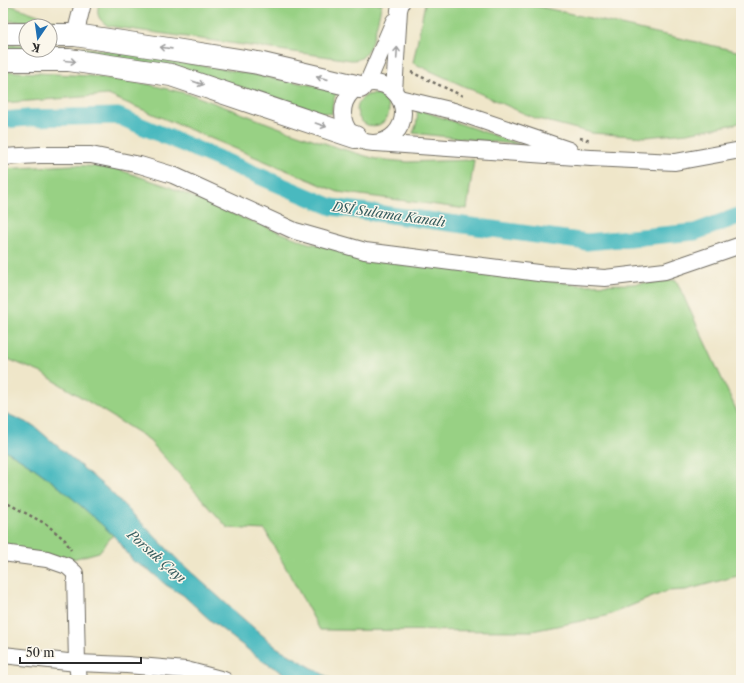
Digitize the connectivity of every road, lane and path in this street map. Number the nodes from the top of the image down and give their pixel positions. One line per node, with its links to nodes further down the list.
1 (83, 3): 6 (street)
2 (400, 7): 8 (street, one-way to 2); 9 (street)
3 (3, 34): 4 (street)
4 (18, 34)
5 (58, 35): 6 (street)
6 (75, 35): 9 (street, one-way to 6)
7 (3, 60): 12 (street, one-way to 12)
8 (396, 65): 10 (street); 11 (path)
9 (363, 85): 10 (street); 12 (street)
10 (397, 95): 15 (street); 18 (street)
11 (469, 98)
12 (355, 137): 15 (street)
13 (576, 137): 14 (path)
14 (597, 142)
15 (376, 143): 18 (street)
16 (741, 150): 18 (street)
17 (3, 157): 19 (street)
18 (591, 158)
19 (741, 245)
20 (3, 501): 21 (path)
21 (73, 552)
22 (3, 553): 24 (street)
23 (3, 655): 24 (street)
24 (77, 663): 25 (street); 26 (street)
25 (79, 680)
26 (224, 680)

